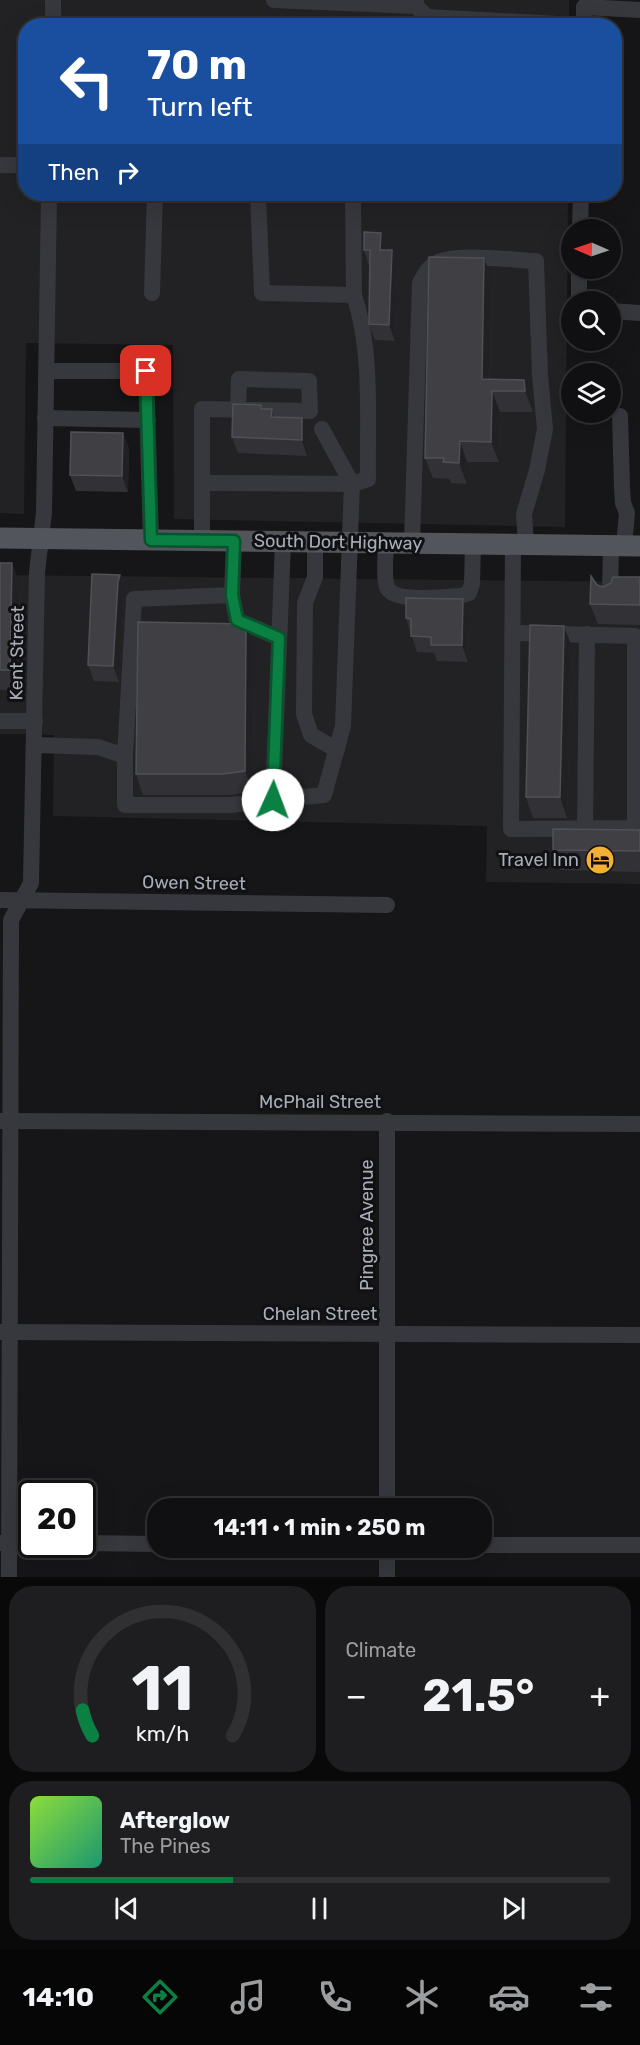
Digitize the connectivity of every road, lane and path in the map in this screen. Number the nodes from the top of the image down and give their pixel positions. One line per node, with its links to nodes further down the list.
1 (53, 0): 5 (street)
2 (274, 0): 3 (street)
3 (416, 3): 6 (street)
4 (640, 10): 7 (street)
5 (53, 18)
6 (446, 18)
7 (584, 18)
8 (0, 165): 9 (street)
9 (18, 165)
10 (49, 201): 20 (street, Kent Street)
11 (155, 201): 16 (street)
12 (258, 201): 17 (street)
13 (353, 201): 17 (street)
14 (581, 201): 15 (street)
15 (580, 219)
16 (152, 293)
17 (354, 295): 27 (street)
18 (621, 312): 19 (street)
19 (640, 313)
20 (46, 371): 22 (street, Kent Street); 23 (street)
21 (238, 410): 21 (street); 26 (street)
22 (45, 418): 23 (street); 29 (street, Kent Street)
23 (148, 420): 30 (street)
24 (620, 423): 40 (street)
25 (322, 429): 27 (street)
26 (203, 483): 27 (street); 31 (street)
27 (352, 484): 35 (street)
28 (0, 538): 29 (main road, South Dort Highway)
29 (42, 539): 30 (main road, South Dort Highway); 47 (street, Kent Street)
30 (151, 540): 31 (main road, South Dort Highway)
31 (202, 541): 32 (main road, South Dort Highway)
32 (234, 541): 33 (main road, South Dort Highway); 41 (street)
33 (283, 542): 34 (main road, South Dort Highway); 45 (street)
34 (315, 542): 35 (main road, South Dort Highway); 49 (street)
35 (349, 543): 36 (main road, South Dort Highway); 49 (street)
36 (386, 543): 37 (main road, South Dort Highway); 38 (street)
37 (412, 543): 38 (main road, South Dort Highway); 39 (street)
38 (473, 544): 39 (main road, South Dort Highway)
39 (520, 545): 40 (main road, South Dort Highway); 43 (street)
40 (625, 546): 42 (street)
41 (232, 595): 45 (street); 50 (street)
42 (610, 597)
43 (513, 633): 44 (street); 52 (street)
44 (587, 634): 52 (street); 52 (street)
45 (279, 638): 51 (street)
46 (0, 721): 47 (street)
47 (35, 721): 48 (street, Kent Street)
48 (35, 746): 50 (street); 54 (street, Kent Street)
49 (337, 750): 51 (street)
50 (125, 756): 51 (street)
51 (273, 800)
52 (585, 829)
53 (0, 900): 54 (street, Owen Street)
54 (20, 900): 55 (street, Owen Street); 56 (street, Kent Street)
55 (387, 905)
56 (5, 1121): 57 (street, McPhail Street); 59 (street, Kent Street)
57 (387, 1122): 58 (street, McPhail Street); 60 (street, Pingree Avenue)
58 (640, 1124)
59 (5, 1332): 60 (street, Chelan Street); 63 (street, Kent Street)
60 (386, 1334): 61 (street, Chelan Street); 62 (street, Pingree Avenue)
61 (640, 1335)
62 (387, 1498)
63 (4, 1543): 69 (street, Kent Street)
64 (96, 1543): 65 (street)
65 (147, 1544)
66 (492, 1545): 67 (street)
67 (640, 1545)
68 (387, 1558): 70 (street)
69 (9, 1577)
70 (387, 1577)

